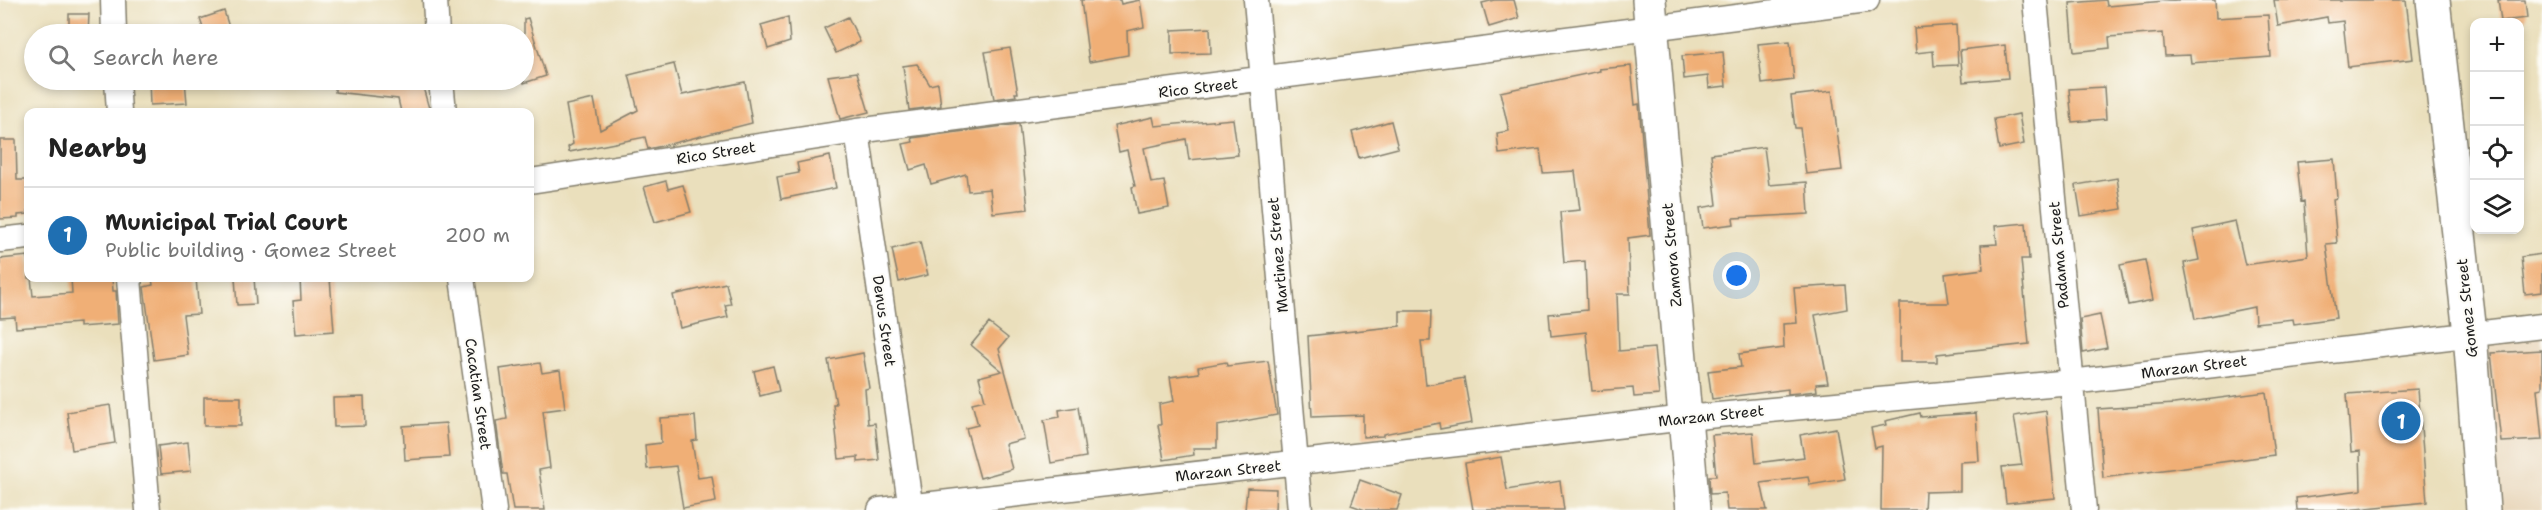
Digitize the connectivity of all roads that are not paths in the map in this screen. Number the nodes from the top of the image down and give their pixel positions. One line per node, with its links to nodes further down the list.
1 (112, 0): 8 (street)
2 (435, 0): 9 (street)
3 (1256, 0): 10 (street, Martinez Street)
4 (1867, 0): 7 (street, Rico Street)
5 (2035, 0): 23 (street, Padama Street)
6 (2433, 0): 22 (main road, Gomez Street)
7 (1650, 13): 10 (street, Rico Street); 24 (main road, Zamora Street)
8 (113, 24)
9 (437, 24)
10 (1263, 80): 15 (street, Rico Street); 25 (street, Martinez Street)
11 (118, 90): 13 (street)
12 (442, 90): 14 (street)
13 (119, 108)
14 (444, 108)
15 (857, 131): 16 (street, Rico Street); 26 (street, Denus Street)
16 (534, 180)
17 (24, 237): 18 (street)
18 (0, 240)
19 (129, 282): 27 (street)
20 (463, 282): 28 (street, Cacatian Street)
21 (2542, 326): 22 (street, Marzan Street)
22 (2470, 333): 23 (street, Marzan Street); 33 (main road, Gomez Street)
23 (2071, 382): 24 (street, Marzan Street); 32 (street, Padama Street)
24 (1686, 418): 25 (street, Marzan Street); 31 (main road, Zamora Street)
25 (1296, 464): 26 (street, Marzan Street); 30 (street, Martinez Street)
26 (911, 508): 29 (street, Marzan Street)
27 (148, 510)
28 (494, 510)
29 (880, 510)
30 (1300, 510)
31 (1694, 510)
32 (2084, 510)
33 (2482, 510)

